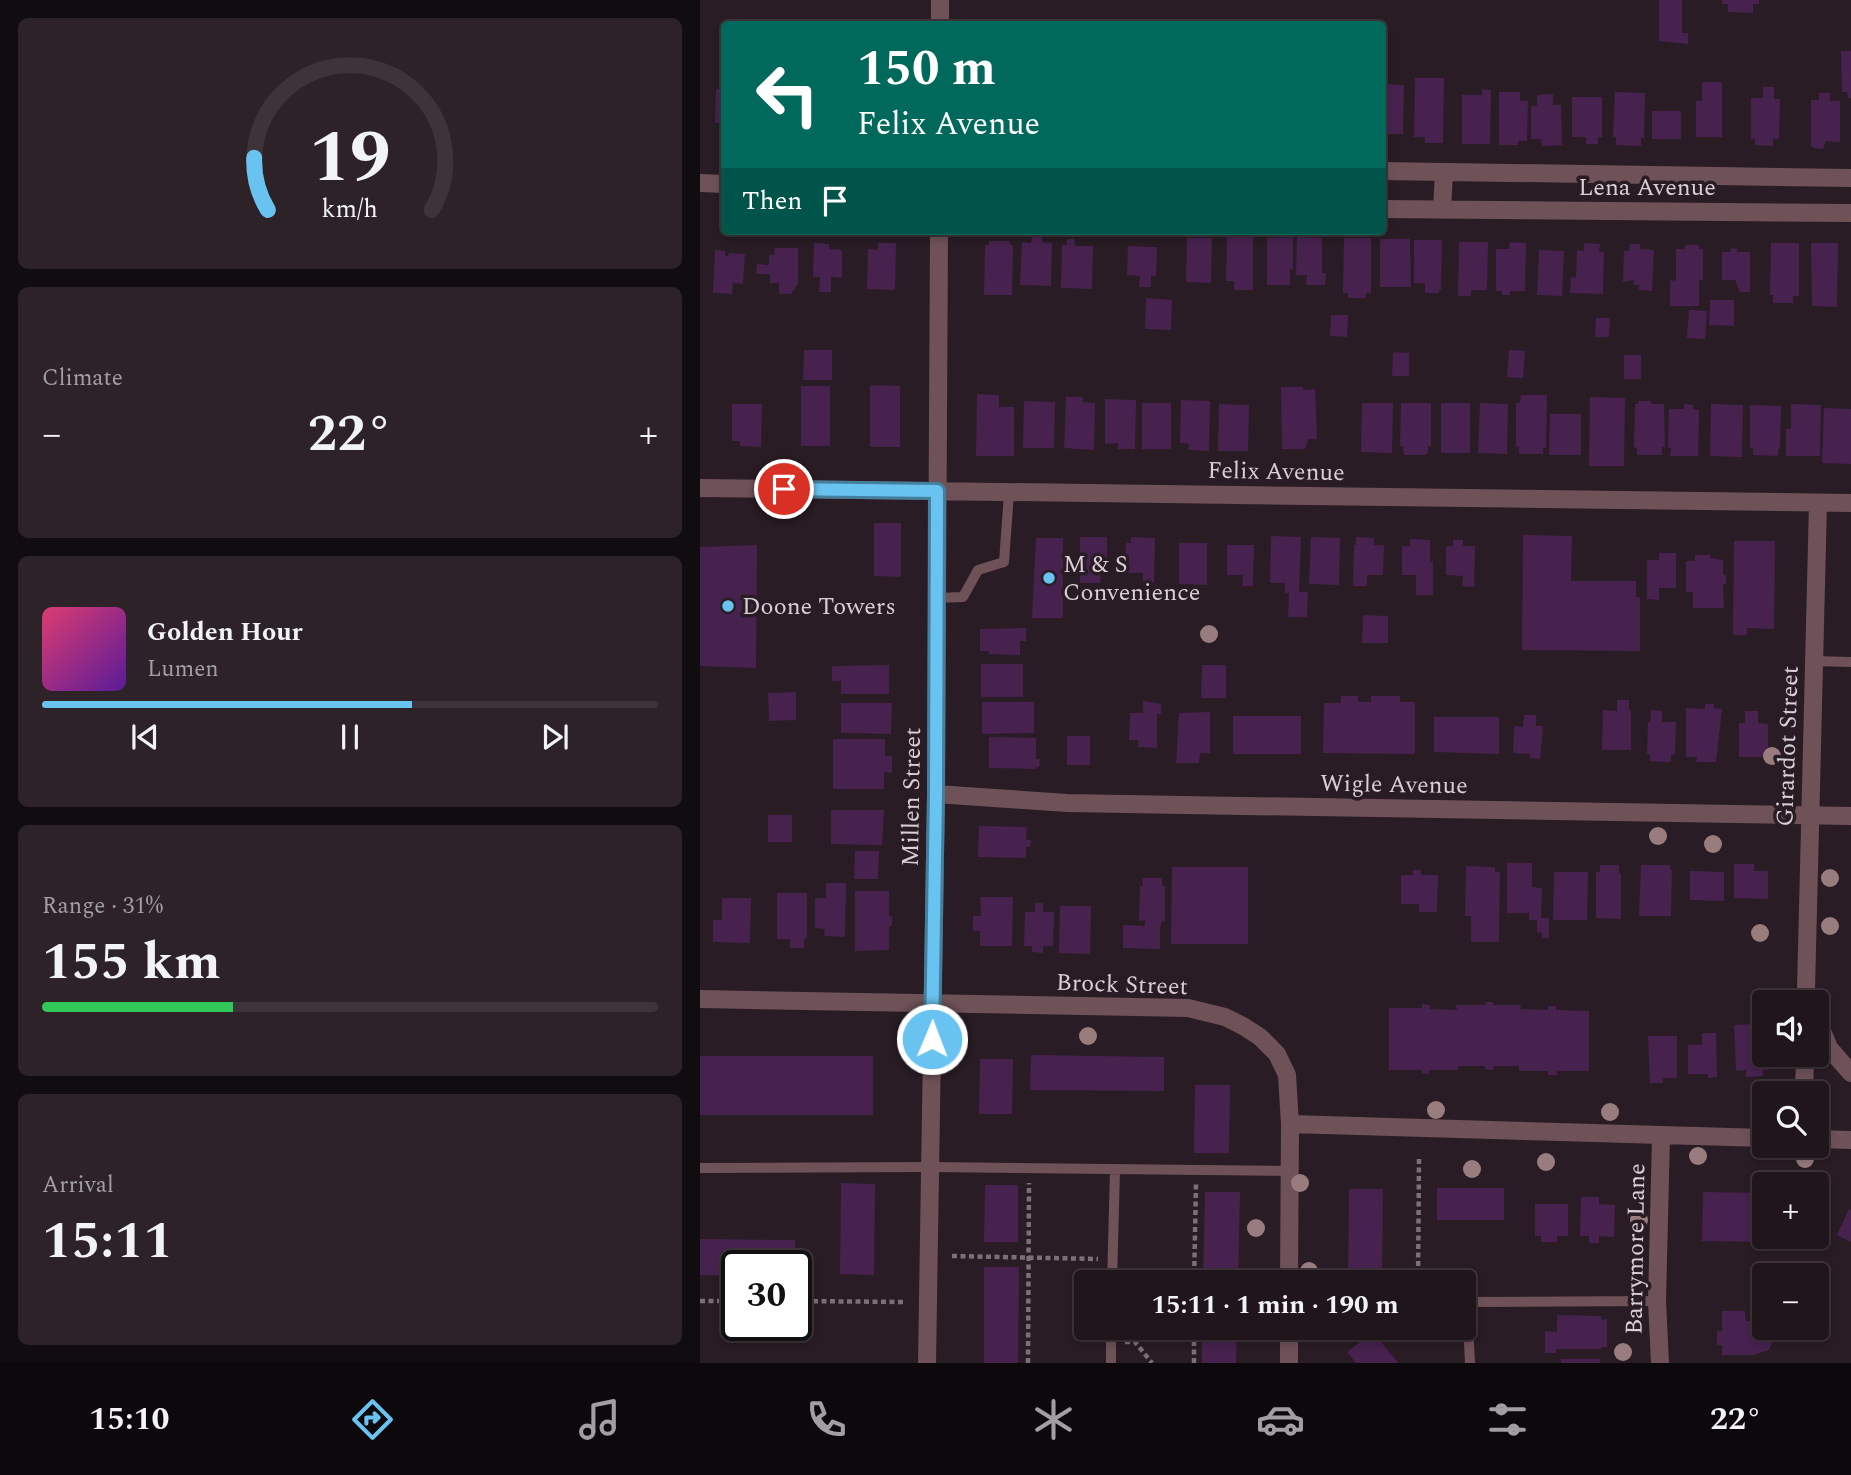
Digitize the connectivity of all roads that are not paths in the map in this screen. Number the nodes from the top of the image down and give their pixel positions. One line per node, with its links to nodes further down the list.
1 (940, 0): 2 (street)
2 (940, 21)
3 (1386, 171): 4 (street, Lena Avenue)
4 (1444, 172): 5 (street, Lena Avenue); 9 (street)
5 (1851, 178)
6 (700, 183): 7 (street)
7 (721, 184)
8 (1386, 209): 9 (street, Lena Avenue)
9 (1442, 210): 10 (street, Lena Avenue)
10 (1851, 213)
11 (939, 235): 13 (street, Millen Street)
12 (700, 488): 13 (street, Felix Avenue)
13 (937, 491): 14 (street, Felix Avenue); 17 (street, Millen Street)
14 (1009, 493): 15 (street, Felix Avenue); 17 (lane)
15 (1818, 503): 16 (street, Felix Avenue); 18 (street, Girardot Street)
16 (1851, 503)
17 (937, 598): 20 (street, Millen Street)
18 (1814, 661): 19 (lane); 21 (street, Girardot Street)
19 (1851, 662)
20 (936, 794): 21 (street, Wigle Avenue); 25 (street, Millen Street)
21 (1809, 816): 22 (street, Wigle Avenue); 23 (street, Girardot Street)
22 (1851, 816)
23 (1808, 990)
24 (700, 999): 25 (street, Brock Street)
25 (932, 1003): 28 (street, Brock Street); 33 (street, Millen Street)
26 (1829, 1048): 27 (street)
27 (1851, 1073)
28 (1290, 1124): 29 (street); 36 (street, Brock Street)
29 (1661, 1136): 30 (street); 39 (street, Barrymore Lane)
30 (1752, 1138)
31 (1829, 1139): 32 (street)
32 (1851, 1140)
33 (930, 1167): 34 (lane); 35 (lane); 44 (street, Millen Street)
34 (700, 1168)
35 (1115, 1170): 36 (lane); 37 (lane)
36 (1290, 1171): 38 (street, Brock Street)
37 (1113, 1270)
38 (1289, 1270)
39 (1657, 1301): 40 (lane); 48 (street, Barrymore Lane)
40 (1476, 1302)
41 (1111, 1340): 45 (lane)
42 (1289, 1340): 46 (street)
43 (1468, 1340): 47 (lane)
44 (927, 1363)
45 (1111, 1363)
46 (1289, 1363)
47 (1470, 1363)
48 (1660, 1363)

